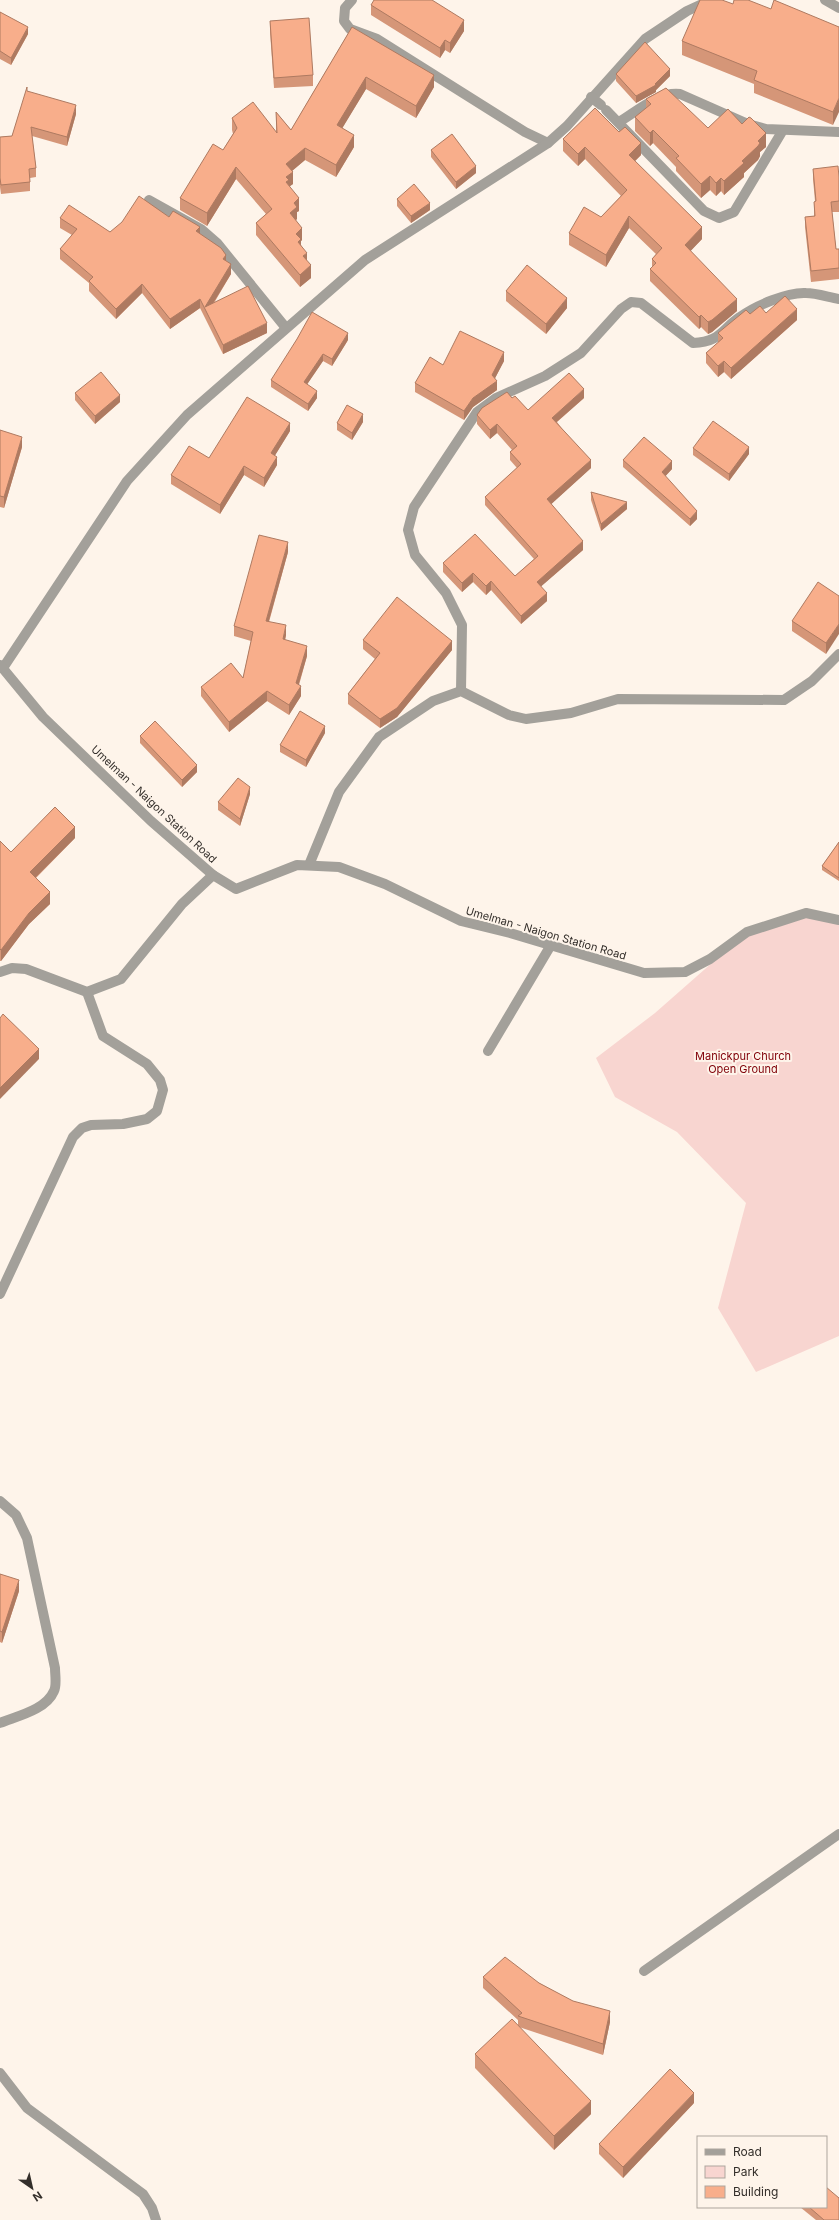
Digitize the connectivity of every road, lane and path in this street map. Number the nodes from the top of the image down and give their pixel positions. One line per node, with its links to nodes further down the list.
1 (352, 0): 9 (street)
2 (711, 0): 5 (street)
3 (825, 0): 4 (street)
4 (839, 8)
5 (591, 96): 6 (street); 9 (street)
6 (619, 122): 7 (street); 7 (street)
7 (783, 130): 8 (street)
8 (839, 132)
9 (548, 143): 12 (street)
10 (149, 200): 12 (street)
11 (839, 299): 15 (street)
12 (286, 328): 14 (street)
13 (839, 654): 15 (street)
14 (1, 667): 17 (street, Umelman - Naigon Station Road)
15 (461, 691): 16 (street)
16 (309, 865): 17 (street, Umelman - Naigon Station Road); 19 (street, Umelman - Naigon Station Road)
17 (213, 875): 21 (street)
18 (839, 920): 19 (street, Umelman - Naigon Station Road)
19 (551, 945): 22 (street)
20 (0, 972): 21 (street)
21 (87, 992): 23 (street)
22 (488, 1051)
23 (0, 1294)
24 (0, 1501): 25 (street)
25 (0, 1723)
26 (839, 1834): 27 (street)
27 (644, 1971)
28 (0, 2073): 29 (street)
29 (156, 2220)

